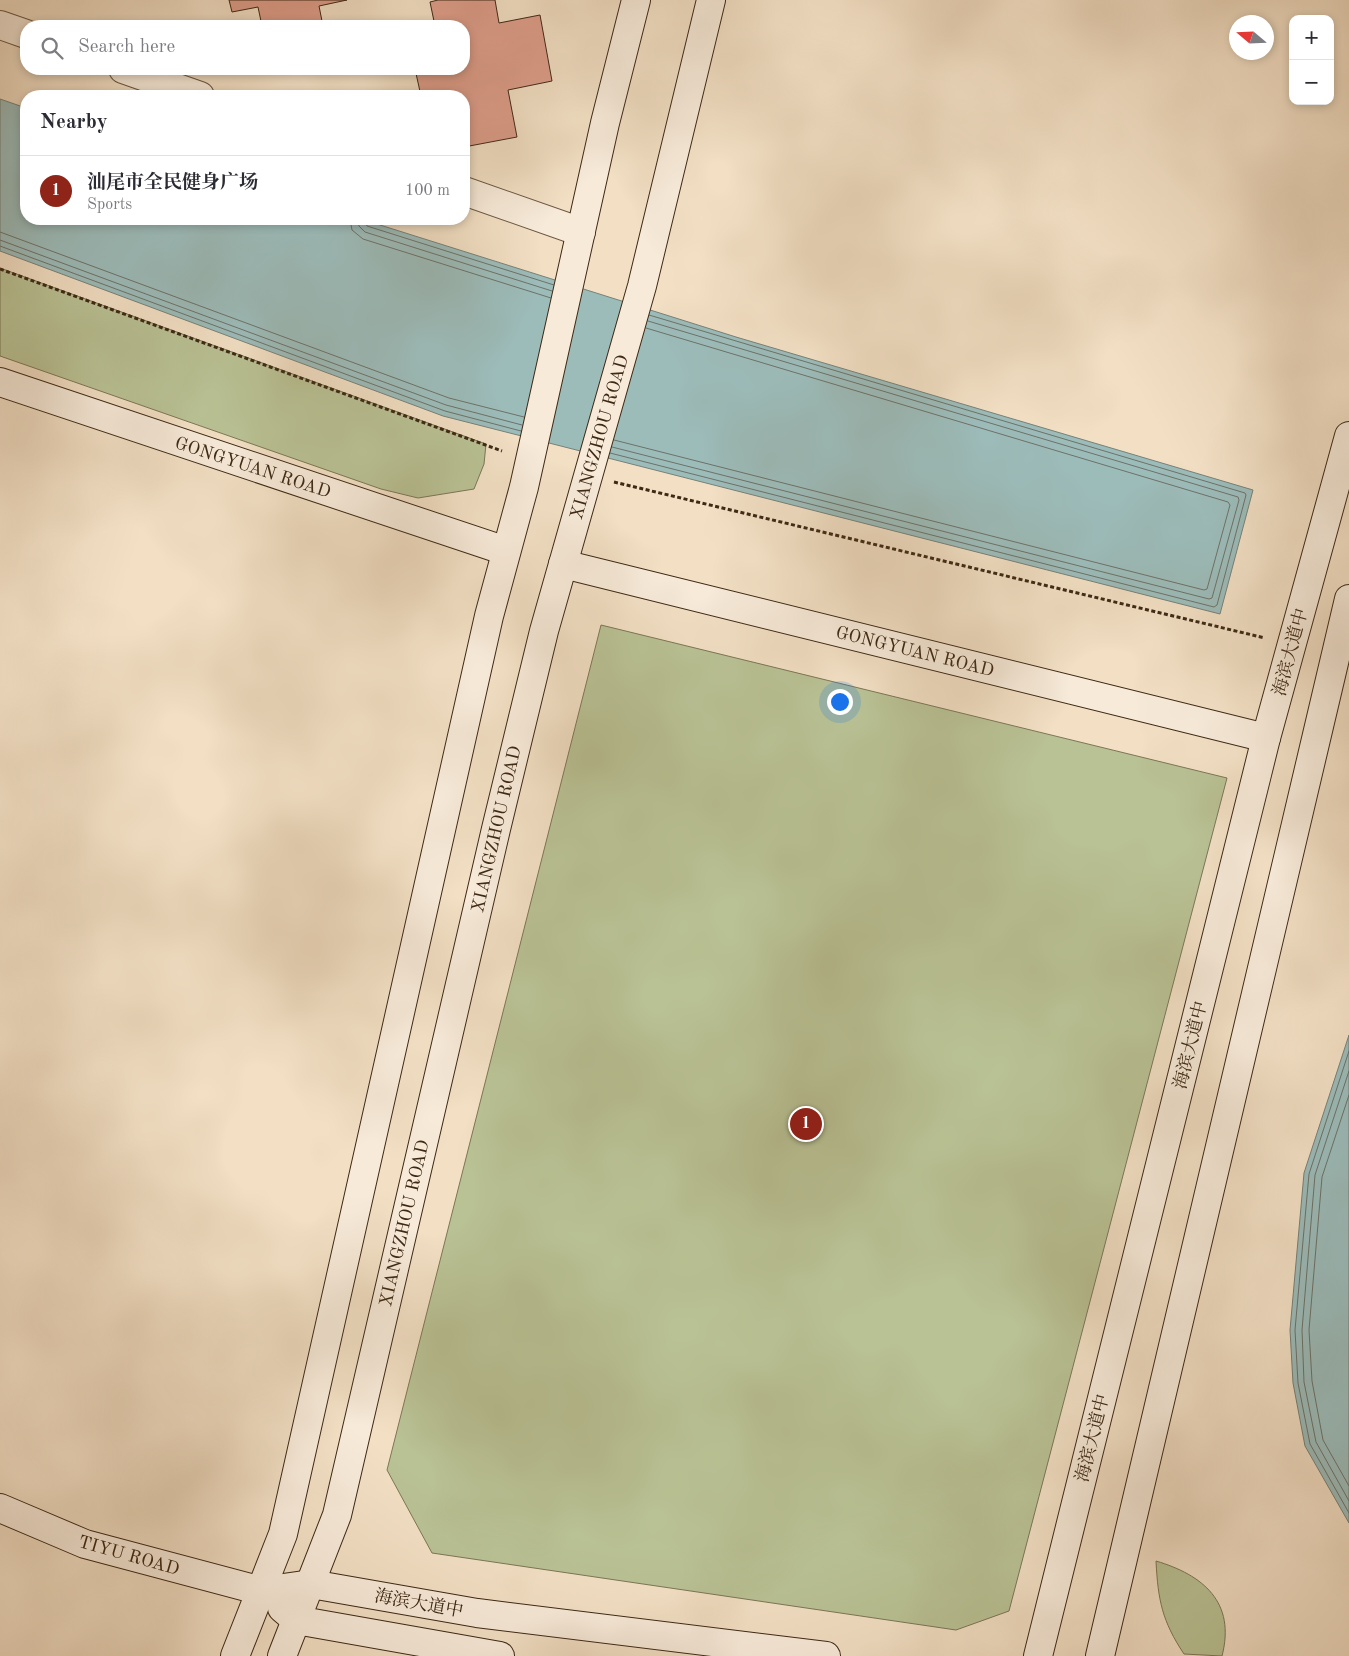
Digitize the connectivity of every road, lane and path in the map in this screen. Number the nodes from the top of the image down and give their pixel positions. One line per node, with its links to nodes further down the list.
1 (636, 0): 8 (main road)
2 (711, 0): 13 (main road, XIANGZHOU ROAD)
3 (0, 25): 4 (main road)
4 (20, 32)
5 (139, 75): 6 (main road)
6 (183, 90)
7 (470, 192): 8 (main road)
8 (581, 232): 12 (main road)
9 (0, 269): 12 (path)
10 (0, 382): 14 (main road, GONGYUAN ROAD)
11 (1349, 436): 18 (main road, 海滨大道中)
12 (528, 461): 14 (main road)
13 (590, 476): 15 (main road, XIANGZHOU ROAD); 17 (path)
14 (506, 551): 21 (main road)
15 (563, 564): 18 (main road, GONGYUAN ROAD); 20 (main road, XIANGZHOU ROAD)
16 (1349, 599): 28 (main road)
17 (1271, 640)
18 (1266, 738): 27 (main road, 海滨大道中)
19 (0, 1508): 21 (main road, TIYU ROAD)
20 (311, 1584): 21 (main road, 海滨大道中); 22 (main road, XIANGZHOU ROAD); 26 (main road, 海滨大道中)
21 (262, 1591): 22 (main road); 23 (main road)
22 (296, 1620): 24 (main road, XIANGZHOU ROAD); 25 (main road)
23 (235, 1656)
24 (282, 1656)
25 (500, 1656)
26 (826, 1656)
27 (1038, 1656)
28 (1100, 1656)

